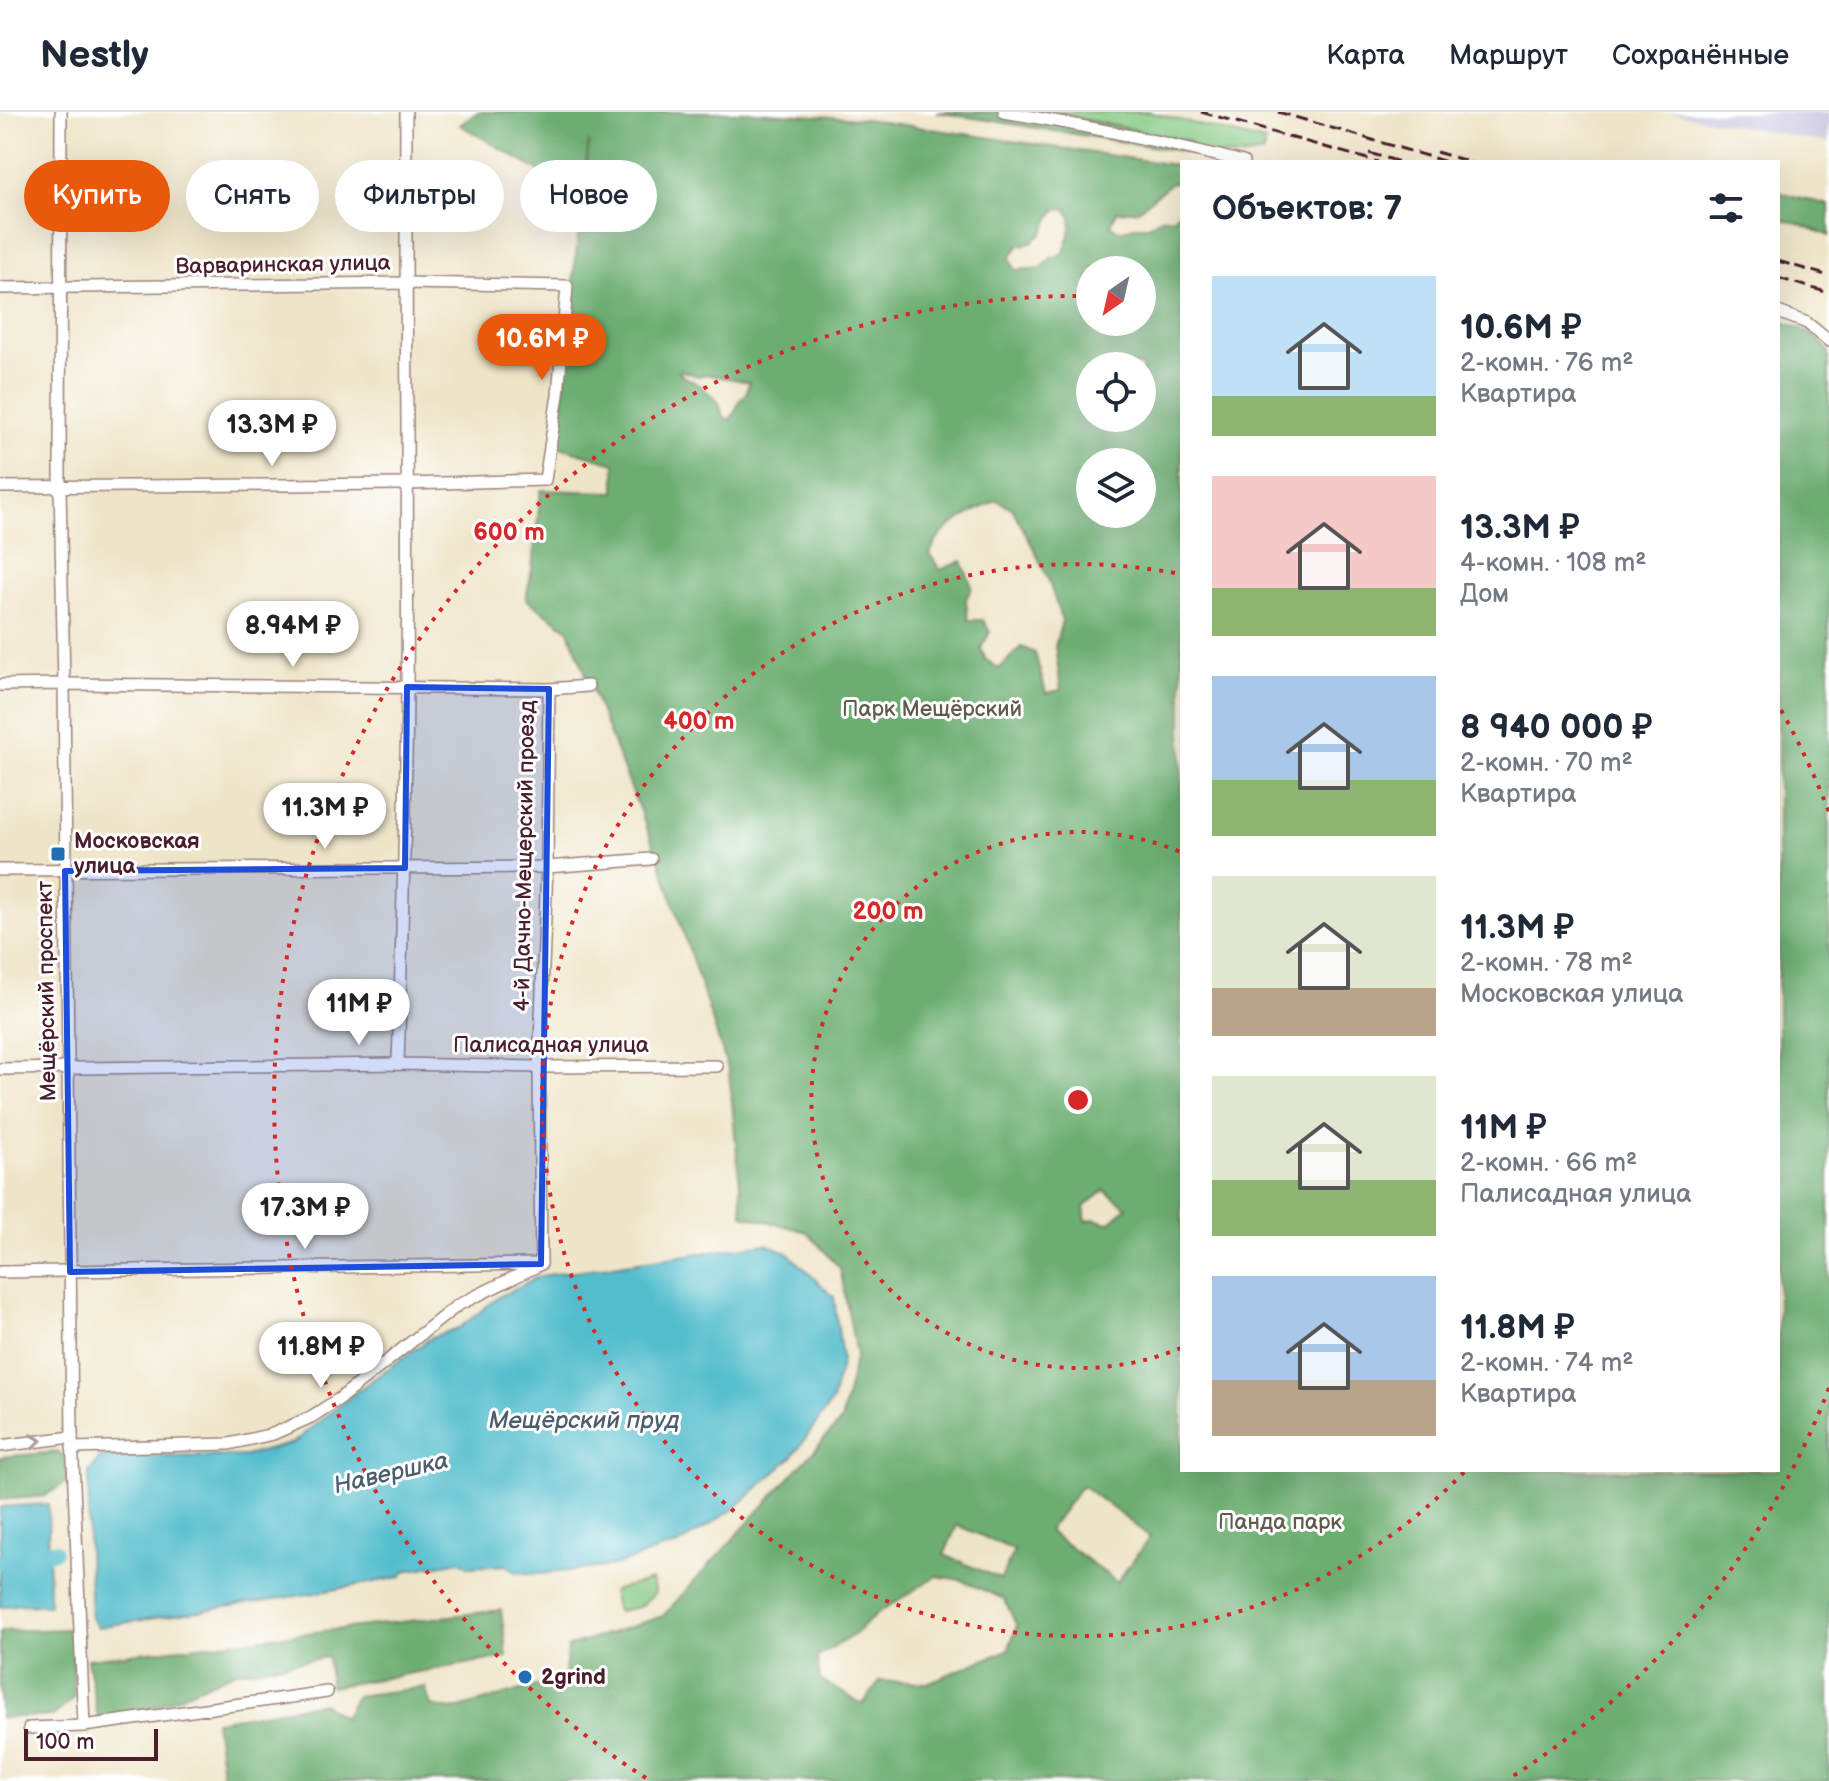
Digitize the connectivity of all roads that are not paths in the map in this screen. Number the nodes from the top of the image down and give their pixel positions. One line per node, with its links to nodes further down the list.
1 (61, 112): 7 (street, Мещёрский проспект)
2 (406, 112): 5 (street)
3 (1004, 112): 4 (street)
4 (1235, 160)
5 (405, 283): 7 (street, Варваринская улица); 10 (street); 10 (street, Варваринская улица)
6 (0, 288): 7 (street, Варваринская улица)
7 (59, 289): 11 (street, Мещёрский проспект)
8 (1780, 313): 9 (street)
9 (1829, 341)
10 (407, 484): 11 (street); 16 (street)
11 (60, 486): 12 (street); 13 (street, Мещёрский проспект)
12 (0, 487)
13 (64, 684): 14 (street); 16 (street); 22 (street, Мещёрский проспект)
14 (0, 685)
15 (588, 686): 17 (street)
16 (407, 687): 17 (street); 20 (street)
17 (549, 689): 19 (street, 4-й Дачно-Мещерский проезд)
18 (651, 859): 19 (street)
19 (547, 867): 20 (street); 25 (street, 4-й Дачно-Мещерский проезд)
20 (405, 868): 22 (street); 23 (street)
21 (0, 870): 22 (street)
22 (65, 871): 27 (street, Мещёрский проспект)
23 (398, 1064): 25 (street, Палисадная улица); 27 (street, Палисадная улица)
24 (717, 1066): 25 (street, Палисадная улица)
25 (539, 1067): 28 (street, 4-й Дачно-Мещерский проезд)
26 (0, 1069): 27 (street, Палисадная улица)
27 (67, 1070): 30 (street, Мещёрский проспект)
28 (541, 1264): 30 (street); 31 (street)
29 (0, 1272): 30 (street)
30 (70, 1272): 31 (street, Мещёрский проспект)
31 (72, 1442): 32 (street, one-way to 31); 34 (street, Мещёрский проспект)
32 (0, 1446)
33 (327, 1692): 34 (street)
34 (84, 1726): 35 (street)
35 (29, 1728)

